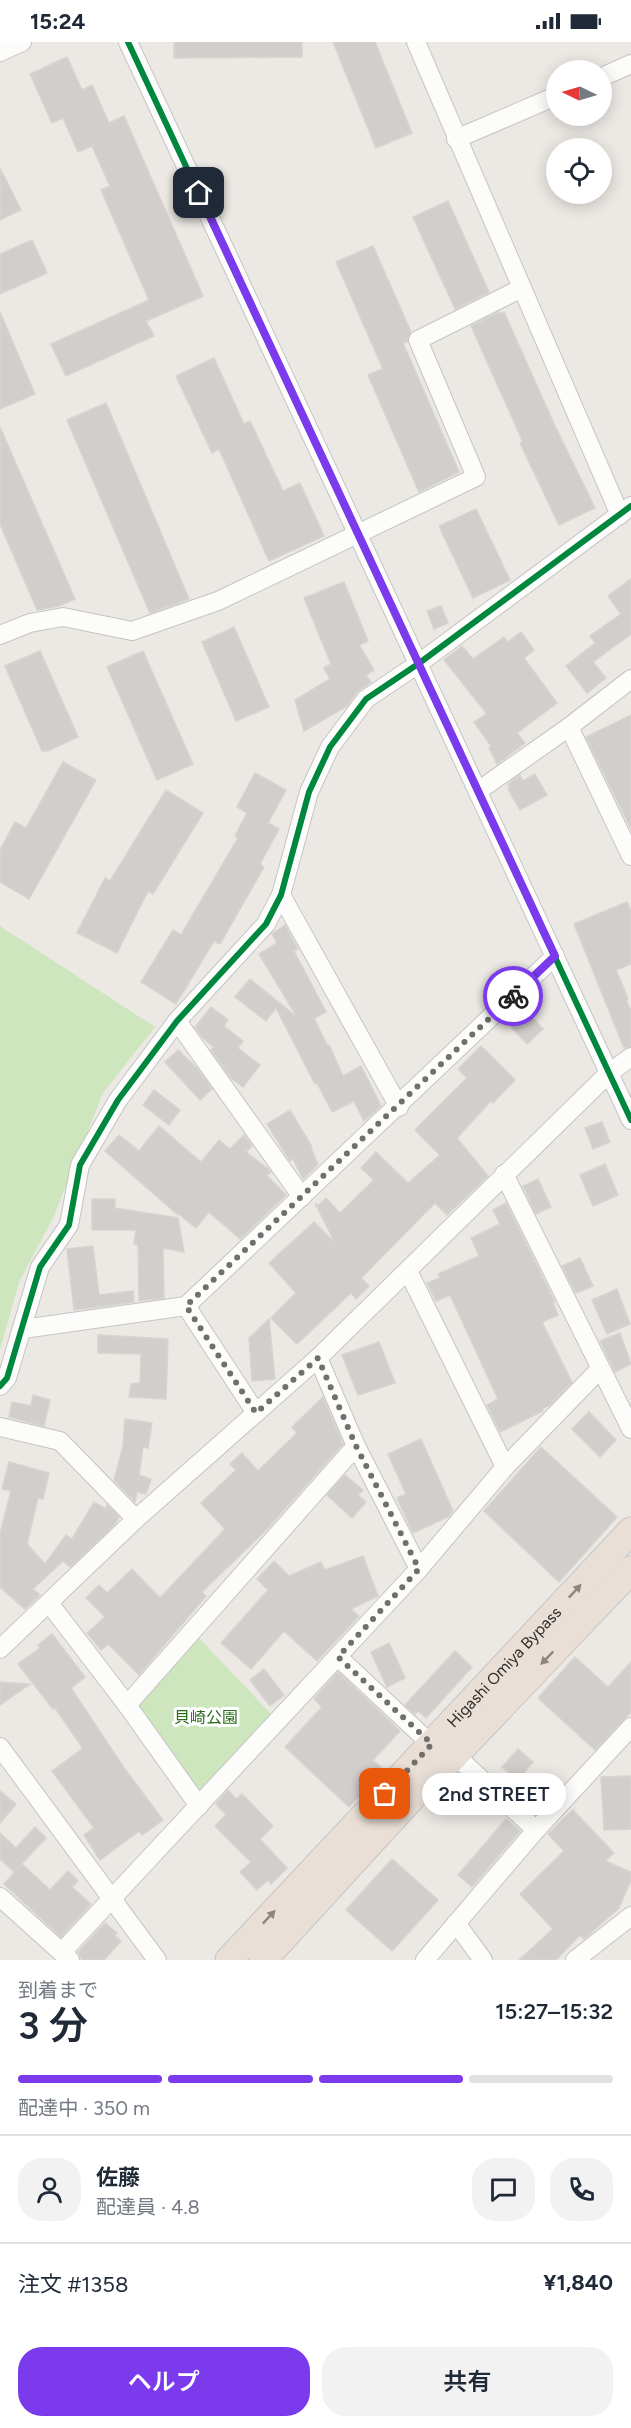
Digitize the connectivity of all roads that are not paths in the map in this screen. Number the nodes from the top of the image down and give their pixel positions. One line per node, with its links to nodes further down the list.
1 (22, 42): 4 (street)
2 (128, 42): 11 (street)
3 (416, 42): 8 (street)
4 (0, 52)
5 (631, 64): 6 (street)
6 (612, 73)
7 (546, 100): 8 (street)
8 (456, 139): 9 (street)
9 (522, 288): 10 (street); 11 (street)
10 (626, 511): 13 (street)
11 (357, 533): 12 (street); 13 (street)
12 (0, 635)
13 (418, 664): 16 (street); 18 (street)
14 (631, 679): 15 (street)
15 (569, 727): 16 (street); 17 (street)
16 (478, 791): 19 (street)
17 (631, 856)
18 (281, 895): 20 (street); 23 (street)
19 (555, 956): 22 (street); 23 (street)
20 (177, 1021): 26 (street); 29 (street)
21 (631, 1057): 22 (street)
22 (609, 1073): 24 (street); 25 (street)
23 (399, 1107): 26 (street)
24 (631, 1120)
25 (504, 1174): 27 (street); 31 (street)
26 (302, 1197): 28 (street)
27 (408, 1271): 30 (street); 37 (street)
28 (186, 1306): 29 (street); 33 (street)
29 (23, 1329): 32 (street)
30 (318, 1358): 33 (street); 36 (street)
31 (600, 1369): 35 (street); 37 (street)
32 (0, 1386)
33 (256, 1413): 38 (street)
34 (0, 1426): 38 (street)
35 (631, 1429)
36 (356, 1446): 40 (street); 45 (street)
37 (505, 1467): 40 (street)
38 (136, 1519): 42 (street)
39 (631, 1531): 48 (highway, Higashi Omiya Bypass, one-way to 39)
40 (419, 1569): 44 (street)
41 (631, 1570): 48 (highway, Higashi Omiya Bypass, one-way to 48)
42 (49, 1603): 43 (street); 45 (street)
43 (0, 1649)
44 (338, 1657): 48 (street); 49 (street)
45 (127, 1705): 49 (street)
46 (631, 1727): 50 (street)
47 (0, 1747): 52 (street)
48 (443, 1750): 50 (street); 57 (highway, Higashi Omiya Bypass, one-way to 48); 58 (highway, Higashi Omiya Bypass)
49 (199, 1806): 52 (street)
50 (536, 1830): 53 (street)
51 (0, 1897): 55 (street)
52 (112, 1899): 55 (street); 56 (street)
53 (456, 1923): 59 (street); 60 (street)
54 (628, 1923): 61 (street)
55 (66, 1956)
56 (157, 1960)
57 (229, 1960)
58 (264, 1960)
59 (425, 1960)
60 (483, 1960)
61 (575, 1960)

